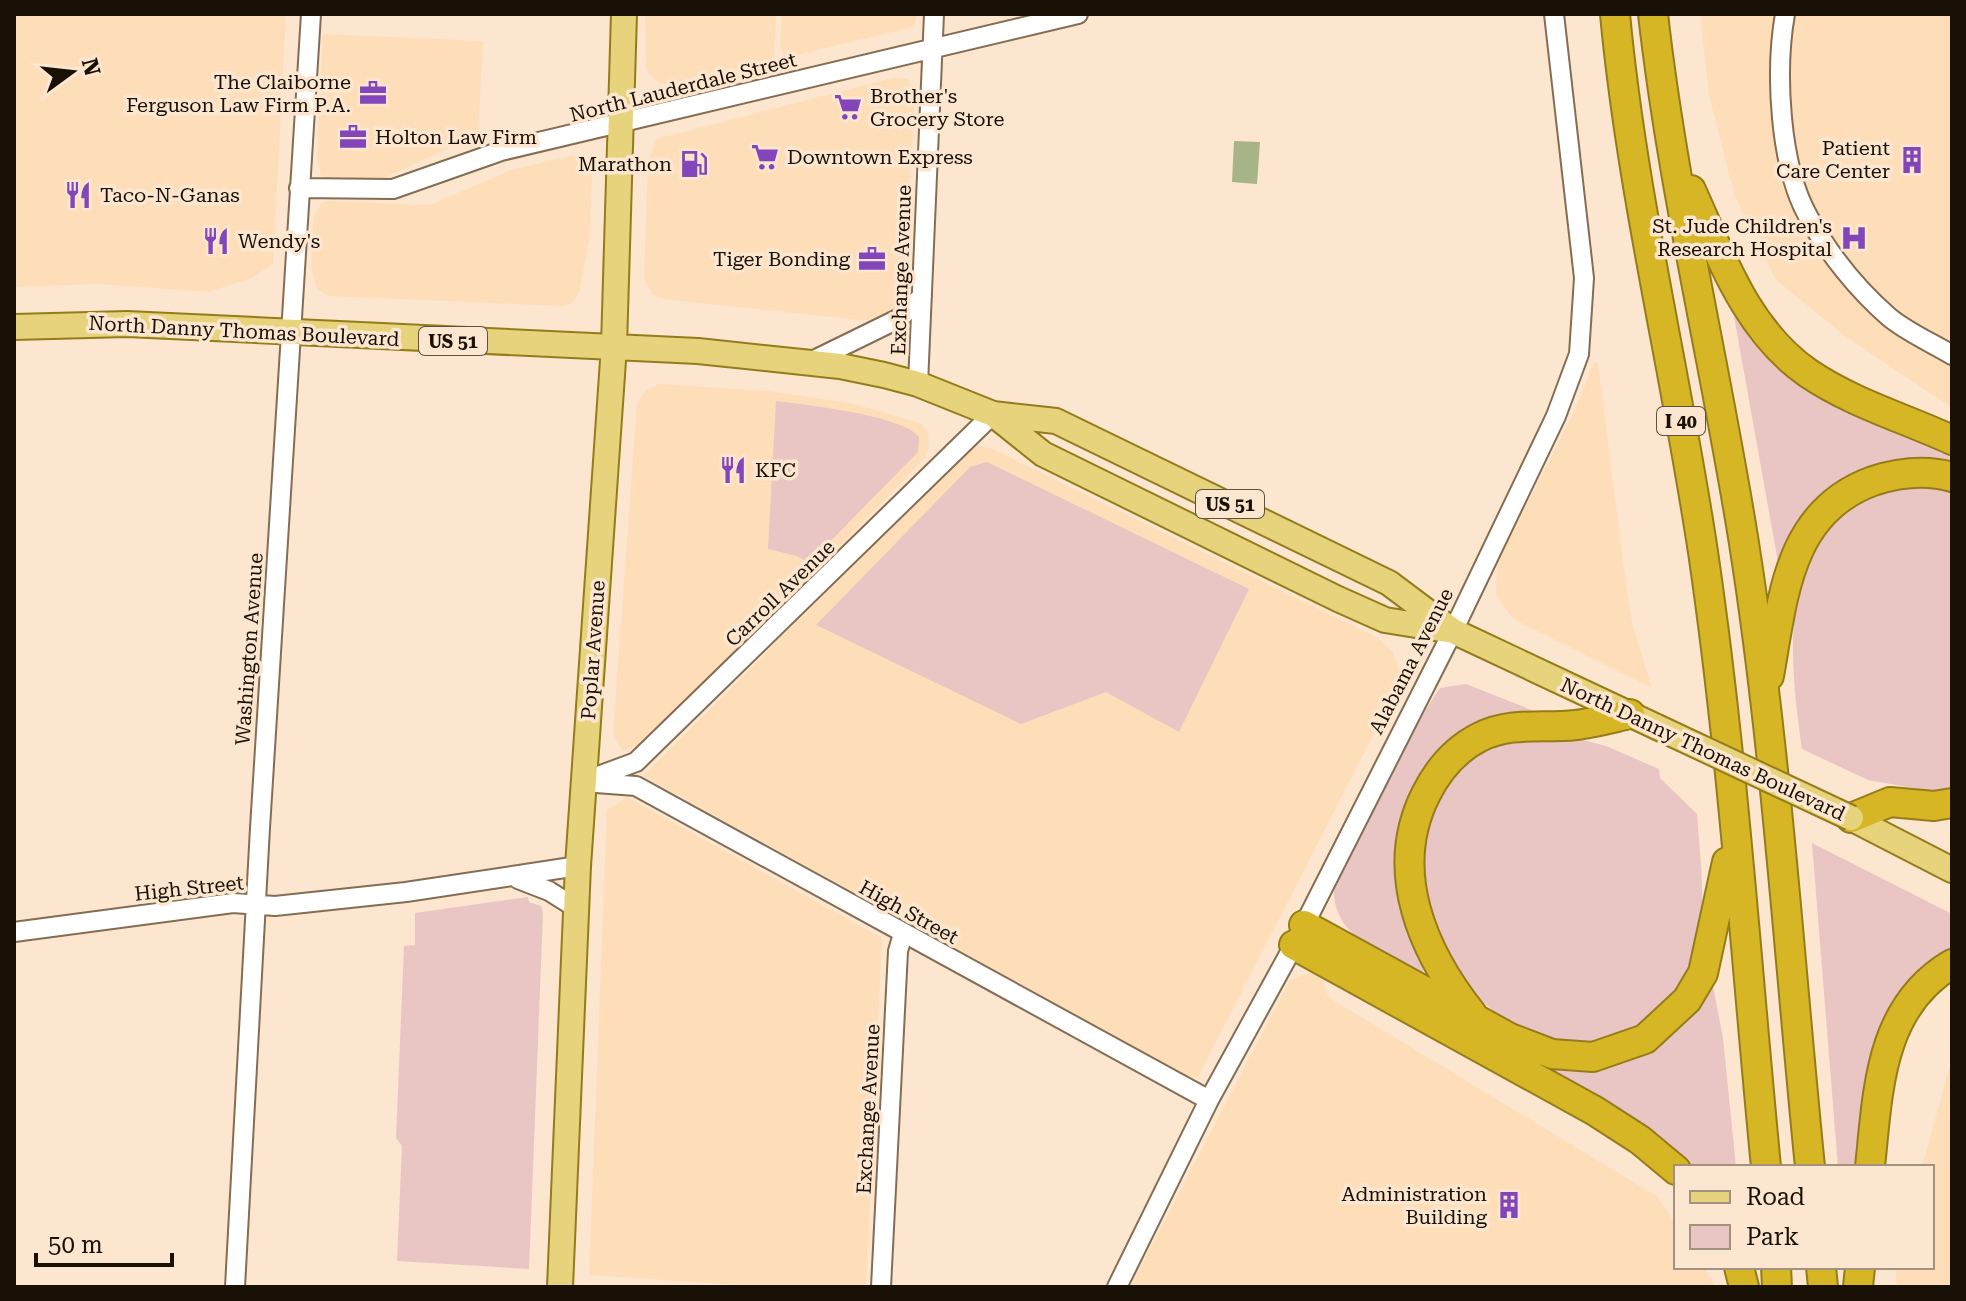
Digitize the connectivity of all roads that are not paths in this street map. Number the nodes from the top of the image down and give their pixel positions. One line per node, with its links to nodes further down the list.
1 (311, 14): 12 (street, Washington Avenue)
2 (624, 14): 10 (main road, Poplar Avenue)
3 (934, 14): 9 (street, Exchange Avenue)
4 (1078, 14): 9 (street, North Lauderdale Street)
5 (1554, 14): 23 (street, Alabama Avenue)
6 (1615, 14): 29 (highway, I 40)
7 (1653, 14): 11 (highway, I 40)
8 (1785, 14): 17 (street)
9 (932, 49): 10 (street, North Lauderdale Street); 13 (street, Exchange Avenue)
10 (623, 125): 12 (street, North Lauderdale Street); 16 (main road, Poplar Avenue)
11 (1673, 149): 21 (highway); 24 (highway, I 40)
12 (299, 188): 15 (street, Washington Avenue)
13 (922, 296): 18 (street); 19 (street, Exchange Avenue)
14 (14, 327): 15 (main road, North Danny Thomas Boulevard / US 51)
15 (292, 332): 16 (main road, North Danny Thomas Boulevard / US 51); 33 (street, Washington Avenue)
16 (614, 346): 18 (main road, North Danny Thomas Boulevard / US 51); 26 (main road, Poplar Avenue)
17 (1952, 355)
18 (808, 364): 19 (main road, North Danny Thomas Boulevard / US 51)
19 (918, 384): 20 (main road, North Danny Thomas Boulevard / US 51)
20 (993, 414): 23 (main road, North Danny Thomas Boulevard / US 51); 23 (main road, North Danny Thomas Boulevard / US 51); 26 (street, Carroll Avenue)
21 (1952, 440)
22 (1952, 477): 24 (highway)
23 (1453, 631): 25 (main road, North Danny Thomas Boulevard / US 51); 37 (street, Alabama Avenue)
24 (1765, 702): 42 (highway, I 40)
25 (1630, 714): 28 (main road, North Danny Thomas Boulevard / US 51, bridge); 39 (highway)
26 (583, 782): 30 (main road, Poplar Avenue); 36 (street, High Street)
27 (1952, 803): 28 (highway)
28 (1851, 818): 31 (main road, North Danny Thomas Boulevard / US 51)
29 (1733, 830): 39 (highway); 41 (highway, I 40)
30 (578, 866): 32 (street, High Street); 34 (main road, Poplar Avenue)
31 (1952, 870)
32 (511, 878): 33 (street, High Street); 34 (street, High Street)
33 (256, 903): 35 (street, High Street); 45 (street, Washington Avenue)
34 (576, 908): 46 (main road, Poplar Avenue)
35 (14, 932)
36 (903, 934): 40 (street, High Street); 47 (street, Exchange Avenue)
37 (1299, 935): 39 (highway); 40 (street, Alabama Avenue); 44 (highway)
38 (1952, 964): 43 (highway)
39 (1477, 1021)
40 (1209, 1100): 48 (street, Alabama Avenue)
41 (1766, 1165)
42 (1810, 1165)
43 (1870, 1165)
44 (1674, 1168)
45 (235, 1287)
46 (560, 1287)
47 (881, 1287)
48 (1117, 1287)

